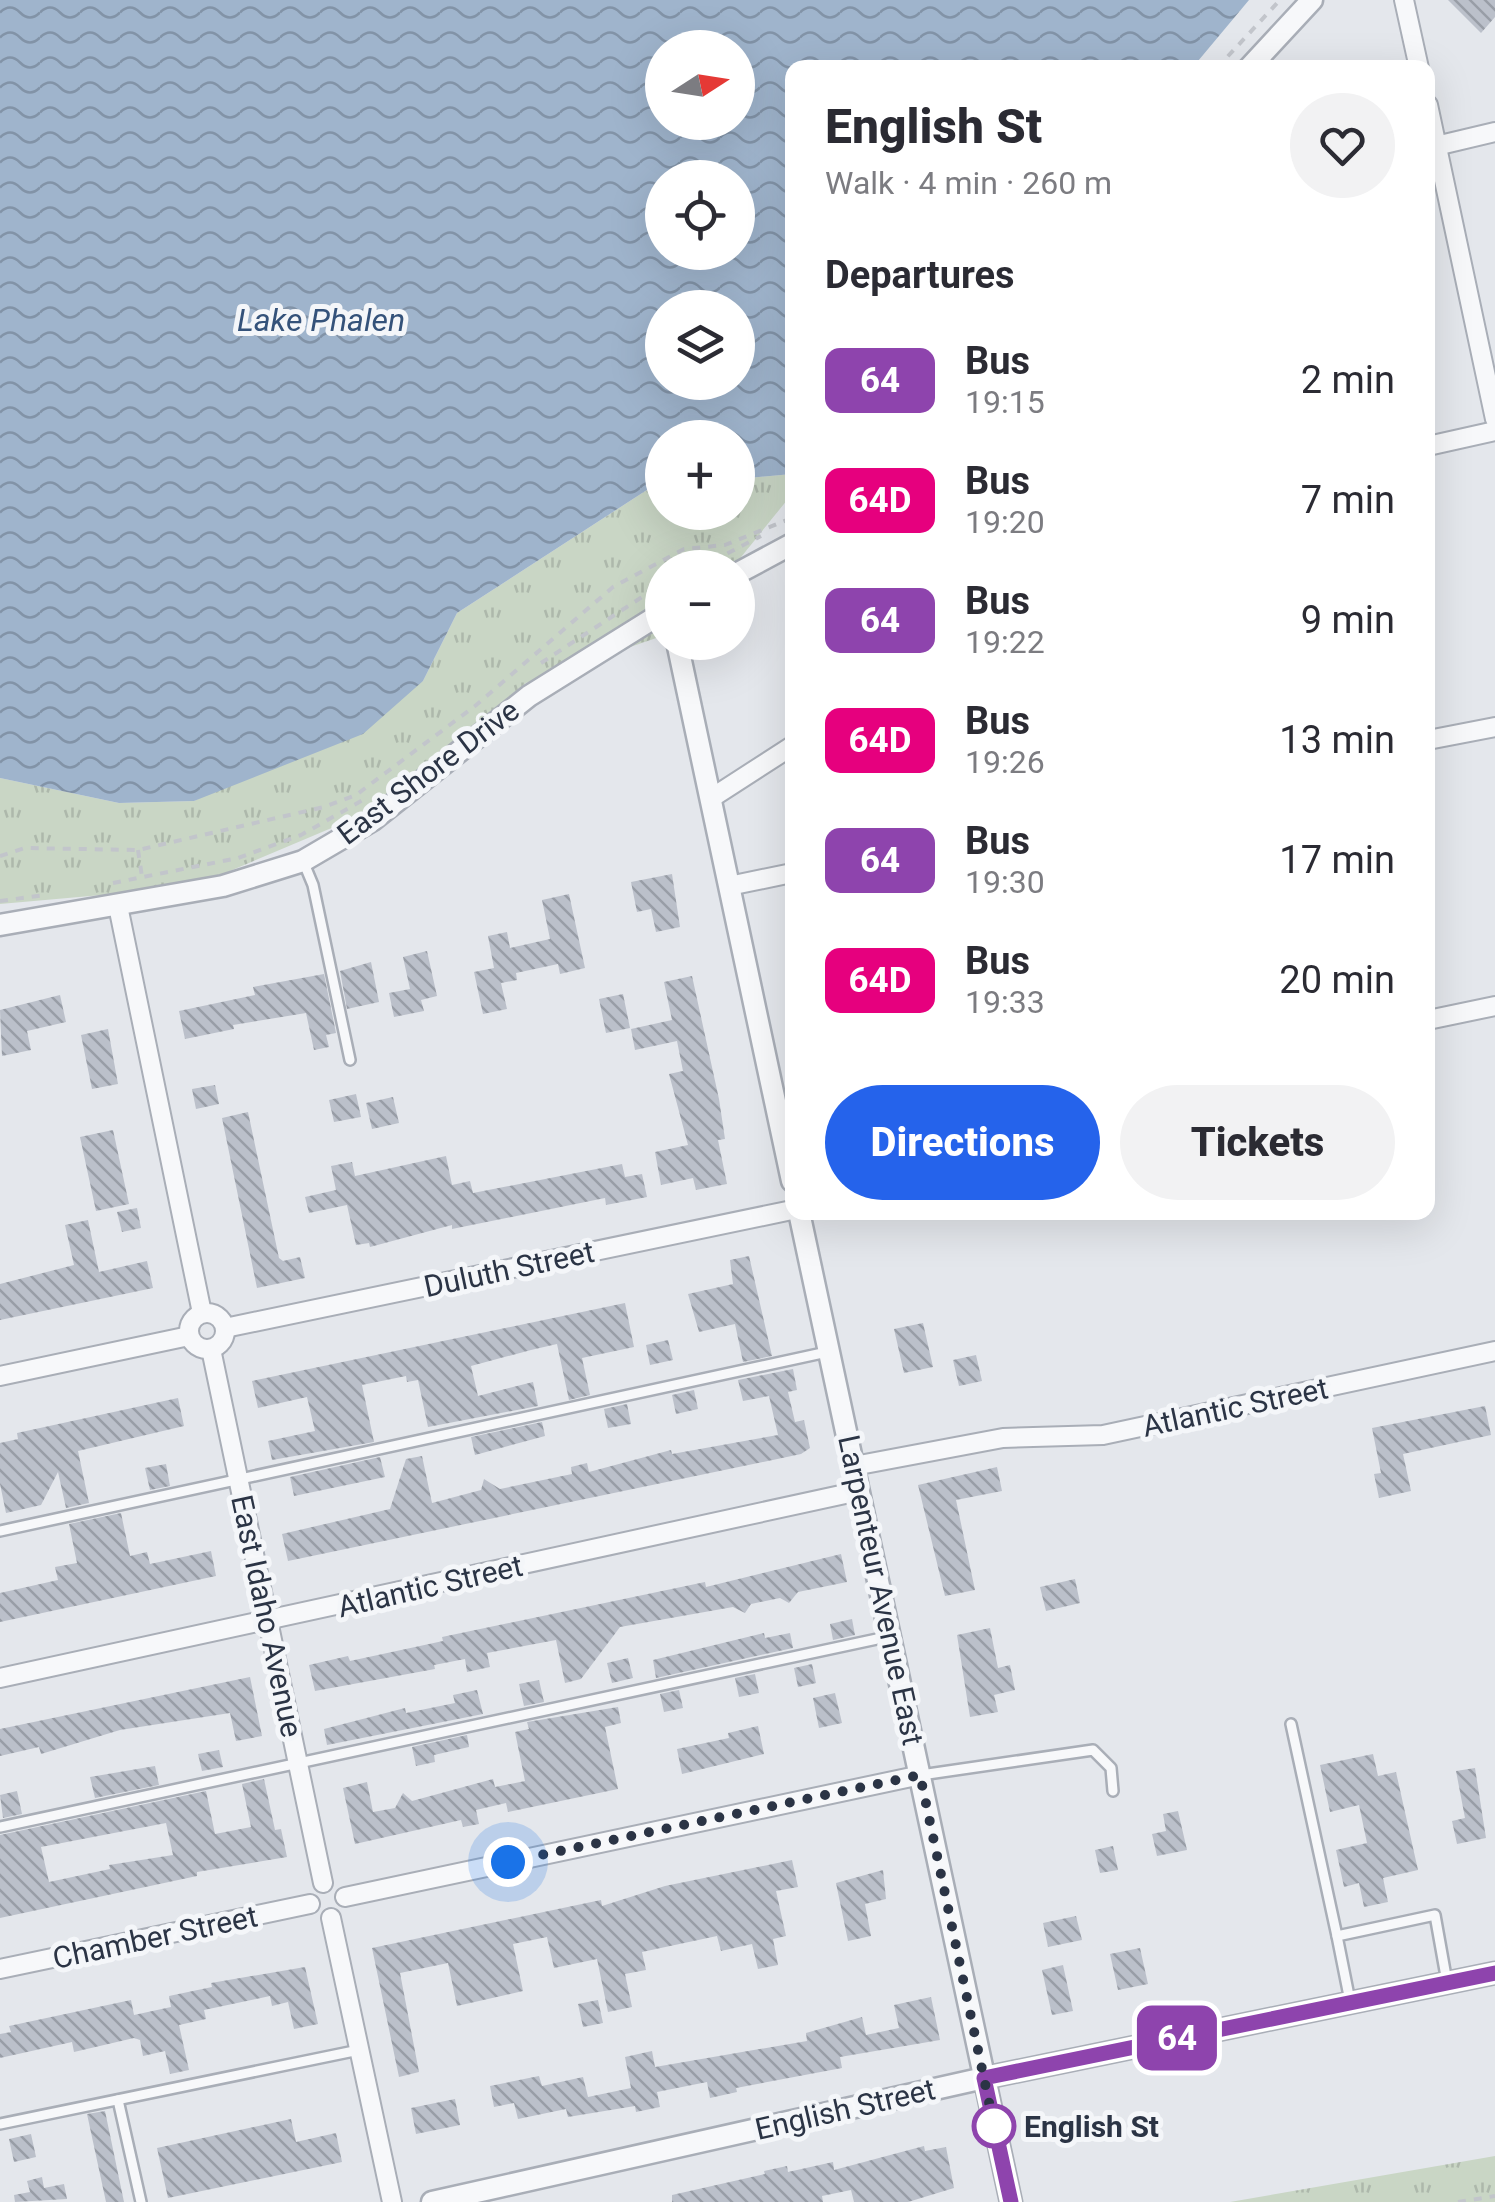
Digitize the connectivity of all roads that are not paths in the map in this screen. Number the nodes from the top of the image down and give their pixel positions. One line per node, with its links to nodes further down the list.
1 (1312, 0): 3 (street)
2 (1404, 0): 4 (street)
3 (1256, 60)
4 (1417, 60)
5 (1495, 132): 6 (street)
6 (1435, 149)
7 (1435, 163): 8 (street)
8 (1495, 420)
9 (1495, 431): 10 (street)
10 (1435, 444)
11 (785, 548): 12 (street)
12 (755, 564)
13 (645, 624): 19 (street, East Shore Drive)
14 (681, 660): 18 (street)
15 (1495, 727): 16 (street)
16 (1435, 739)
17 (785, 751): 18 (street)
18 (710, 800): 21 (street)
19 (303, 861): 22 (street, East Shore Drive); 26 (lane)
20 (785, 874): 21 (street)
21 (729, 886): 27 (street)
22 (118, 906): 23 (street, East Shore Drive); 30 (street)
23 (0, 925)
24 (1495, 1006): 25 (street)
25 (1435, 1019)
26 (350, 1060)
27 (785, 1132)
28 (785, 1213): 31 (street, Duluth Street)
29 (798, 1220): 34 (street, Larpenteur Avenue East)
30 (202, 1314): 31 (street); 32 (street)
31 (225, 1328): 33 (street)
32 (190, 1336): 33 (street); 36 (street)
33 (210, 1348): 38 (street, East Idaho Avenue)
34 (830, 1351): 37 (street, Larpenteur Avenue East); 38 (lane)
35 (1495, 1351): 37 (street, Atlantic Street)
36 (0, 1376)
37 (854, 1466): 39 (street, Larpenteur Avenue East)
38 (239, 1482): 40 (lane); 41 (street, East Idaho Avenue)
39 (859, 1491): 41 (street, Atlantic Street); 42 (street, Larpenteur Avenue East)
40 (0, 1531)
41 (269, 1622): 43 (street, Atlantic Street); 45 (street, East Idaho Avenue)
42 (890, 1636): 45 (lane); 46 (street, Larpenteur Avenue East)
43 (0, 1678)
44 (1291, 1724): 53 (lane)
45 (299, 1764): 48 (lane); 49 (street, East Idaho Avenue)
46 (920, 1775): 47 (lane); 50 (street); 59 (street, Larpenteur Avenue East)
47 (1113, 1791)
48 (0, 1827)
49 (323, 1883): 50 (street); 51 (street)
50 (345, 1897): 52 (street)
51 (310, 1904): 52 (street); 54 (street, Chamber Street)
52 (331, 1918): 58 (street)
53 (1337, 1936): 56 (lane); 57 (lane)
54 (0, 1970)
55 (1495, 1972): 56 (street, English Street)
56 (1448, 1983): 57 (street, English Street)
57 (1350, 2004): 59 (street, English Street)
58 (360, 2050): 60 (lane); 63 (street)
59 (984, 2078): 64 (street, English Street); 65 (street, Larpenteur Avenue East)
60 (118, 2100): 61 (lane); 62 (lane)
61 (0, 2124)
62 (141, 2202)
63 (392, 2202)
64 (432, 2202)
65 (1011, 2202)

